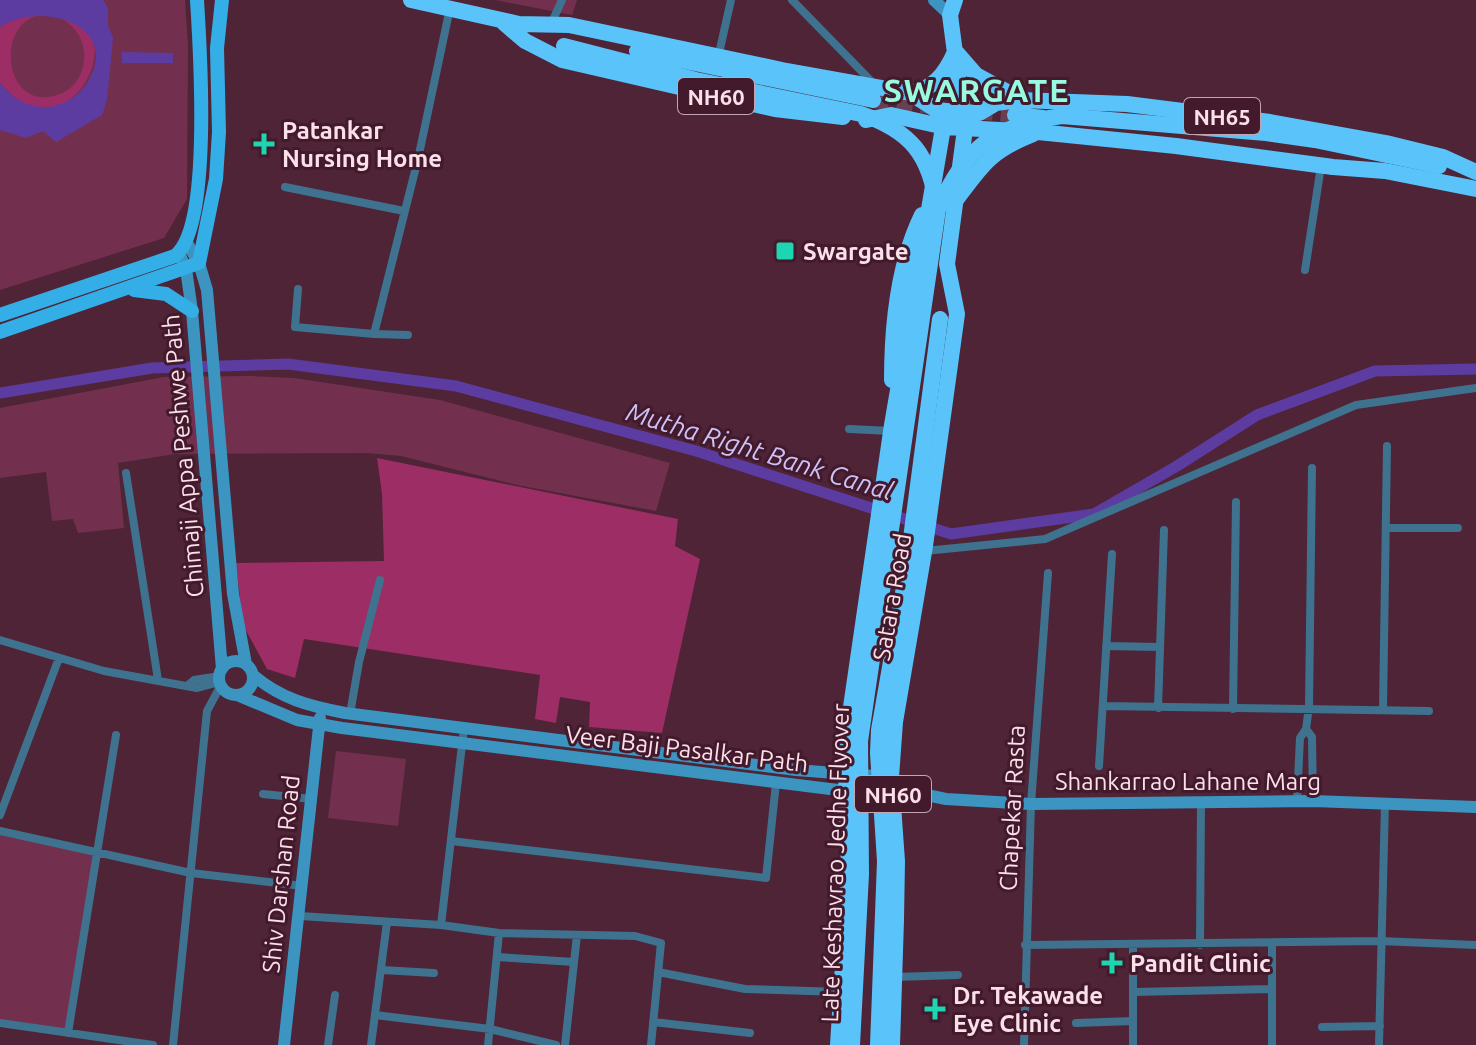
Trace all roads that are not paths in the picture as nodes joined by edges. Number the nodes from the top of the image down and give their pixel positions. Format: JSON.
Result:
{"nodes":[{"id":1,"x":197,"y":0,"type":"edge"},
{"id":2,"x":222,"y":0,"type":"edge"},
{"id":3,"x":411,"y":0,"type":"edge"},
{"id":4,"x":562,"y":0,"type":"edge"},
{"id":5,"x":731,"y":0,"type":"edge"},
{"id":6,"x":792,"y":0,"type":"edge"},
{"id":7,"x":934,"y":0,"type":"edge"},
{"id":8,"x":952,"y":7,"type":"edge"},
{"id":9,"x":450,"y":8,"type":"junction"},
{"id":10,"x":499,"y":19,"type":"junction"},
{"id":11,"x":519,"y":24,"type":"junction"},
{"id":12,"x":550,"y":25,"type":"junction"},
{"id":13,"x":525,"y":41,"type":"junction"},
{"id":14,"x":955,"y":51,"type":"junction"},
{"id":15,"x":718,"y":58,"type":"junction"},
{"id":16,"x":910,"y":93,"type":"junction"},
{"id":17,"x":876,"y":94,"type":"junction"},
{"id":18,"x":1018,"y":107,"type":"junction"},
{"id":19,"x":945,"y":119,"type":"junction"},
{"id":20,"x":868,"y":120,"type":"junction"},
{"id":21,"x":964,"y":121,"type":"junction"},
{"id":22,"x":1038,"y":132,"type":"junction"},
{"id":23,"x":1321,"y":165,"type":"junction"},
{"id":24,"x":1385,"y":171,"type":"junction"},
{"id":25,"x":1476,"y":172,"type":"edge"},
{"id":26,"x":285,"y":187,"type":"dead end"},
{"id":27,"x":1476,"y":189,"type":"edge"},
{"id":28,"x":941,"y":203,"type":"junction"},
{"id":29,"x":404,"y":211,"type":"junction"},
{"id":30,"x":183,"y":248,"type":"junction"},
{"id":31,"x":193,"y":266,"type":"junction"},
{"id":32,"x":1305,"y":270,"type":"dead end"},
{"id":33,"x":949,"y":280,"type":"junction"},
{"id":34,"x":298,"y":289,"type":"dead end"},
{"id":35,"x":126,"y":290,"type":"junction"},
{"id":36,"x":0,"y":315,"type":"edge"},
{"id":37,"x":193,"y":315,"type":"junction"},
{"id":38,"x":0,"y":332,"type":"edge"},
{"id":39,"x":374,"y":334,"type":"junction"},
{"id":40,"x":408,"y":335,"type":"dead end"},
{"id":41,"x":1476,"y":388,"type":"edge"},
{"id":42,"x":892,"y":428,"type":"junction"},
{"id":43,"x":849,"y":429,"type":"dead end"},
{"id":44,"x":916,"y":430,"type":"dead end"},
{"id":45,"x":1387,"y":446,"type":"dead end"},
{"id":46,"x":1312,"y":468,"type":"dead end"},
{"id":47,"x":126,"y":473,"type":"dead end"},
{"id":48,"x":1236,"y":502,"type":"dead end"},
{"id":49,"x":1386,"y":528,"type":"junction"},
{"id":50,"x":1458,"y":528,"type":"dead end"},
{"id":51,"x":1164,"y":530,"type":"dead end"},
{"id":52,"x":925,"y":549,"type":"junction"},
{"id":53,"x":1112,"y":554,"type":"dead end"},
{"id":54,"x":1048,"y":573,"type":"dead end"},
{"id":55,"x":380,"y":580,"type":"dead end"},
{"id":56,"x":0,"y":640,"type":"edge"},
{"id":57,"x":1106,"y":646,"type":"junction"},
{"id":58,"x":1160,"y":647,"type":"junction"},
{"id":59,"x":59,"y":658,"type":"junction"},
{"id":60,"x":249,"y":669,"type":"junction"},
{"id":61,"x":221,"y":678,"type":"junction"},
{"id":62,"x":158,"y":680,"type":"junction"},
{"id":63,"x":237,"y":695,"type":"junction"},
{"id":64,"x":1103,"y":706,"type":"junction"},
{"id":65,"x":1309,"y":707,"type":"junction"},
{"id":66,"x":322,"y":708,"type":"junction"},
{"id":67,"x":1158,"y":708,"type":"junction"},
{"id":68,"x":1233,"y":709,"type":"junction"},
{"id":69,"x":1383,"y":709,"type":"junction"},
{"id":70,"x":1429,"y":711,"type":"dead end"},
{"id":71,"x":350,"y":714,"type":"junction"},
{"id":72,"x":319,"y":724,"type":"junction"},
{"id":73,"x":464,"y":728,"type":"junction"},
{"id":74,"x":1306,"y":729,"type":"junction"},
{"id":75,"x":116,"y":735,"type":"dead end"},
{"id":76,"x":462,"y":743,"type":"junction"},
{"id":77,"x":1099,"y":766,"type":"dead end"},
{"id":78,"x":776,"y":783,"type":"junction"},
{"id":79,"x":846,"y":783,"type":"junction"},
{"id":80,"x":895,"y":787,"type":"junction"},
{"id":81,"x":263,"y":794,"type":"dead end"},
{"id":82,"x":312,"y":799,"type":"junction"},
{"id":83,"x":1297,"y":801,"type":"junction"},
{"id":84,"x":1313,"y":801,"type":"junction"},
{"id":85,"x":1201,"y":802,"type":"junction"},
{"id":86,"x":1385,"y":802,"type":"junction"},
{"id":87,"x":1031,"y":804,"type":"junction"},
{"id":88,"x":1476,"y":807,"type":"edge"},
{"id":89,"x":0,"y":815,"type":"edge"},
{"id":90,"x":0,"y":831,"type":"edge"},
{"id":91,"x":451,"y":841,"type":"junction"},
{"id":92,"x":97,"y":853,"type":"junction"},
{"id":93,"x":191,"y":873,"type":"junction"},
{"id":94,"x":303,"y":886,"type":"junction"},
{"id":95,"x":300,"y":916,"type":"junction"},
{"id":96,"x":387,"y":922,"type":"junction"},
{"id":97,"x":441,"y":925,"type":"junction"},
{"id":98,"x":499,"y":933,"type":"junction"},
{"id":99,"x":577,"y":935,"type":"junction"},
{"id":100,"x":1380,"y":941,"type":"junction"},
{"id":101,"x":1272,"y":943,"type":"junction"},
{"id":102,"x":1025,"y":945,"type":"junction"},
{"id":103,"x":1133,"y":945,"type":"junction"},
{"id":104,"x":1200,"y":945,"type":"junction"},
{"id":105,"x":1476,"y":945,"type":"edge"},
{"id":106,"x":497,"y":957,"type":"junction"},
{"id":107,"x":574,"y":962,"type":"junction"},
{"id":108,"x":382,"y":970,"type":"junction"},
{"id":109,"x":658,"y":972,"type":"junction"},
{"id":110,"x":434,"y":973,"type":"dead end"},
{"id":111,"x":958,"y":975,"type":"dead end"},
{"id":112,"x":895,"y":977,"type":"junction"},
{"id":113,"x":1272,"y":989,"type":"junction"},
{"id":114,"x":842,"y":992,"type":"junction"},
{"id":115,"x":1134,"y":992,"type":"junction"},
{"id":116,"x":335,"y":995,"type":"dead end"},
{"id":117,"x":375,"y":1015,"type":"junction"},
{"id":118,"x":1133,"y":1021,"type":"junction"},
{"id":119,"x":653,"y":1022,"type":"junction"},
{"id":120,"x":0,"y":1023,"type":"edge"},
{"id":121,"x":1076,"y":1023,"type":"dead end"},
{"id":122,"x":1380,"y":1026,"type":"junction"},
{"id":123,"x":1322,"y":1027,"type":"dead end"},
{"id":124,"x":490,"y":1029,"type":"junction"},
{"id":125,"x":68,"y":1033,"type":"junction"},
{"id":126,"x":750,"y":1033,"type":"dead end"},
{"id":127,"x":153,"y":1045,"type":"edge"},
{"id":128,"x":173,"y":1045,"type":"edge"},
{"id":129,"x":284,"y":1045,"type":"edge"},
{"id":130,"x":328,"y":1045,"type":"edge"},
{"id":131,"x":371,"y":1045,"type":"edge"},
{"id":132,"x":488,"y":1045,"type":"edge"},
{"id":133,"x":556,"y":1045,"type":"edge"},
{"id":134,"x":565,"y":1045,"type":"edge"},
{"id":135,"x":651,"y":1045,"type":"edge"},
{"id":136,"x":838,"y":1045,"type":"edge"},
{"id":137,"x":852,"y":1045,"type":"edge"},
{"id":138,"x":878,"y":1045,"type":"edge"},
{"id":139,"x":892,"y":1045,"type":"edge"},
{"id":140,"x":1024,"y":1045,"type":"edge"},
{"id":141,"x":1133,"y":1045,"type":"edge"},
{"id":142,"x":1272,"y":1045,"type":"edge"},
{"id":143,"x":1379,"y":1045,"type":"edge"}],
"edges":[{"from":1,"to":30,"type":"main road"},
{"from":2,"to":31,"type":"main road","name":"Chimaji Appa Peshwe Path"},
{"from":3,"to":9,"type":"highway","number":"NH60"},
{"from":4,"to":12,"type":"street"},
{"from":5,"to":15,"type":"street"},
{"from":6,"to":17,"type":"street"},
{"from":7,"to":8,"type":"main road"},
{"from":8,"to":14,"type":"highway","number":"NH60"},
{"from":9,"to":10,"type":"highway","number":"NH60"},
{"from":9,"to":29,"type":"street"},
{"from":10,"to":11,"type":"highway","number":"NH60"},
{"from":10,"to":13,"type":"highway","number":"NH60"},
{"from":11,"to":12,"type":"highway","number":"NH60"},
{"from":11,"to":17,"type":"highway"},
{"from":12,"to":15,"type":"highway","number":"NH60"},
{"from":13,"to":20,"type":"highway","number":"NH60"},
{"from":13,"to":28,"type":"highway","name":"Late Keshavrao Jedhe Flyover","bridge":true},
{"from":14,"to":16,"type":"highway"},
{"from":14,"to":18,"type":"highway"},
{"from":14,"to":21,"type":"highway","number":"NH60"},
{"from":15,"to":17,"type":"highway","number":"NH60"},
{"from":16,"to":17,"type":"highway","number":"NH60"},
{"from":16,"to":19,"type":"highway","number":"NH60"},
{"from":18,"to":21,"type":"highway","number":"NH65"},
{"from":18,"to":24,"type":"highway"},
{"from":18,"to":25,"type":"highway","number":"NH65"},
{"from":19,"to":20,"type":"highway","number":"NH60"},
{"from":19,"to":21,"type":"highway","number":"NH65"},
{"from":19,"to":28,"type":"highway","name":"Satara Road","number":"NH60"},
{"from":20,"to":28,"type":"highway"},
{"from":21,"to":22,"type":"highway","number":"NH65"},
{"from":21,"to":28,"type":"highway","name":"Satara Road","number":"NH60"},
{"from":22,"to":23,"type":"highway","number":"NH65"},
{"from":22,"to":28,"type":"highway"},
{"from":23,"to":24,"type":"highway","number":"NH65"},
{"from":23,"to":32,"type":"street"},
{"from":24,"to":27,"type":"highway","number":"NH65"},
{"from":25,"to":28,"type":"highway","name":"Late Keshavrao Jedhe Flyover","bridge":true},
{"from":26,"to":29,"type":"street"},
{"from":28,"to":33,"type":"highway","name":"Satara Road","number":"NH60"},
{"from":28,"to":42,"type":"highway","name":"Satara Road","number":"NH60"},
{"from":28,"to":137,"type":"highway","name":"Late Keshavrao Jedhe Flyover","bridge":true},
{"from":29,"to":39,"type":"street"},
{"from":30,"to":31,"type":"main road","name":"Chimaji Appa Peshwe Path"},
{"from":30,"to":36,"type":"main road"},
{"from":31,"to":35,"type":"main road"},
{"from":31,"to":37,"type":"main road","name":"Chimaji Appa Peshwe Path"},
{"from":31,"to":60,"type":"main road","name":"Chimaji Appa Peshwe Path"},
{"from":33,"to":52,"type":"highway","name":"Satara Road","number":"NH60"},
{"from":33,"to":138,"type":"highway","bridge":true},
{"from":34,"to":39,"type":"street"},
{"from":35,"to":37,"type":"main road"},
{"from":35,"to":38,"type":"main road"},
{"from":37,"to":61,"type":"main road","name":"Chimaji Appa Peshwe Path"},
{"from":39,"to":40,"type":"street"},
{"from":41,"to":52,"type":"street"},
{"from":42,"to":43,"type":"street"},
{"from":42,"to":44,"type":"street"},
{"from":42,"to":79,"type":"highway","name":"Satara Road","number":"NH60"},
{"from":45,"to":49,"type":"street"},
{"from":46,"to":65,"type":"street"},
{"from":47,"to":62,"type":"street"},
{"from":48,"to":68,"type":"street"},
{"from":49,"to":50,"type":"street"},
{"from":49,"to":69,"type":"street"},
{"from":51,"to":58,"type":"street"},
{"from":52,"to":80,"type":"highway","name":"Satara Road","number":"NH60"},
{"from":53,"to":57,"type":"street"},
{"from":54,"to":87,"type":"street","name":"Chapekar Rasta"},
{"from":55,"to":71,"type":"street"},
{"from":56,"to":59,"type":"street"},
{"from":57,"to":58,"type":"street"},
{"from":57,"to":64,"type":"street"},
{"from":58,"to":67,"type":"street"},
{"from":59,"to":62,"type":"street"},
{"from":59,"to":89,"type":"street"},
{"from":60,"to":61,"type":"main road"},
{"from":60,"to":63,"type":"main road"},
{"from":60,"to":66,"type":"main road","name":"Veer Baji Pasalkar Path"},
{"from":61,"to":62,"type":"street"},
{"from":61,"to":63,"type":"main road"},
{"from":61,"to":93,"type":"street"},
{"from":63,"to":72,"type":"main road","name":"Veer Baji Pasalkar Path"},
{"from":64,"to":67,"type":"street"},
{"from":64,"to":77,"type":"street"},
{"from":65,"to":68,"type":"street"},
{"from":65,"to":69,"type":"street"},
{"from":65,"to":74,"type":"street"},
{"from":66,"to":71,"type":"main road","name":"Veer Baji Pasalkar Path"},
{"from":66,"to":72,"type":"main road","name":"Shiv Darshan Road"},
{"from":67,"to":68,"type":"street"},
{"from":69,"to":70,"type":"street"},
{"from":71,"to":73,"type":"main road","name":"Veer Baji Pasalkar Path"},
{"from":72,"to":76,"type":"main road","name":"Veer Baji Pasalkar Path"},
{"from":72,"to":82,"type":"main road","name":"Shiv Darshan Road"},
{"from":73,"to":76,"type":"street"},
{"from":73,"to":79,"type":"main road","name":"Veer Baji Pasalkar Path"},
{"from":74,"to":83,"type":"street"},
{"from":74,"to":84,"type":"street"},
{"from":75,"to":92,"type":"street"},
{"from":76,"to":78,"type":"main road","name":"Veer Baji Pasalkar Path"},
{"from":76,"to":91,"type":"street"},
{"from":78,"to":79,"type":"main road","name":"Veer Baji Pasalkar Path"},
{"from":78,"to":91,"type":"street"},
{"from":79,"to":80,"type":"main road","name":"Veer Baji Pasalkar Path"},
{"from":79,"to":114,"type":"highway","name":"Satara Road"},
{"from":80,"to":87,"type":"main road","name":"Shankarrao Lahane Marg"},
{"from":80,"to":112,"type":"highway","name":"Satara Road","number":"NH60"},
{"from":81,"to":82,"type":"street"},
{"from":82,"to":94,"type":"main road","name":"Shiv Darshan Road"},
{"from":83,"to":84,"type":"main road","name":"Shankarrao Lahane Marg"},
{"from":83,"to":85,"type":"main road","name":"Shankarrao Lahane Marg"},
{"from":84,"to":86,"type":"main road","name":"Shankarrao Lahane Marg"},
{"from":85,"to":87,"type":"main road","name":"Shankarrao Lahane Marg"},
{"from":85,"to":104,"type":"street"},
{"from":86,"to":88,"type":"main road","name":"Shankarrao Lahane Marg"},
{"from":86,"to":100,"type":"street"},
{"from":87,"to":102,"type":"street","name":"Chapekar Rasta"},
{"from":90,"to":92,"type":"street"},
{"from":91,"to":97,"type":"street"},
{"from":92,"to":93,"type":"street"},
{"from":92,"to":125,"type":"street"},
{"from":93,"to":94,"type":"street"},
{"from":93,"to":128,"type":"street"},
{"from":94,"to":95,"type":"main road","name":"Shiv Darshan Road"},
{"from":95,"to":96,"type":"street"},
{"from":95,"to":129,"type":"main road","name":"Shiv Darshan Road"},
{"from":96,"to":97,"type":"street"},
{"from":96,"to":108,"type":"street"},
{"from":97,"to":98,"type":"street"},
{"from":98,"to":99,"type":"street"},
{"from":98,"to":106,"type":"street"},
{"from":99,"to":107,"type":"street"},
{"from":99,"to":109,"type":"street"},
{"from":100,"to":101,"type":"street"},
{"from":100,"to":105,"type":"street"},
{"from":100,"to":122,"type":"street"},
{"from":101,"to":104,"type":"street"},
{"from":101,"to":113,"type":"street"},
{"from":102,"to":103,"type":"street"},
{"from":102,"to":140,"type":"street","name":"Chapekar Rasta"},
{"from":103,"to":104,"type":"street"},
{"from":103,"to":115,"type":"street"},
{"from":106,"to":107,"type":"street"},
{"from":106,"to":124,"type":"street"},
{"from":107,"to":134,"type":"street"},
{"from":108,"to":110,"type":"street"},
{"from":108,"to":117,"type":"street"},
{"from":109,"to":114,"type":"street"},
{"from":109,"to":119,"type":"street"},
{"from":111,"to":112,"type":"street"},
{"from":112,"to":139,"type":"highway","name":"Satara Road","number":"NH60"},
{"from":113,"to":115,"type":"street"},
{"from":113,"to":142,"type":"street"},
{"from":114,"to":136,"type":"highway","name":"Satara Road"},
{"from":115,"to":118,"type":"street"},
{"from":116,"to":130,"type":"street"},
{"from":117,"to":124,"type":"street"},
{"from":117,"to":131,"type":"street"},
{"from":118,"to":121,"type":"street"},
{"from":118,"to":141,"type":"street"},
{"from":119,"to":126,"type":"street"},
{"from":119,"to":135,"type":"street"},
{"from":120,"to":125,"type":"street"},
{"from":122,"to":123,"type":"street"},
{"from":122,"to":143,"type":"street"},
{"from":124,"to":132,"type":"street"},
{"from":124,"to":133,"type":"street"},
{"from":125,"to":127,"type":"street"}]}
